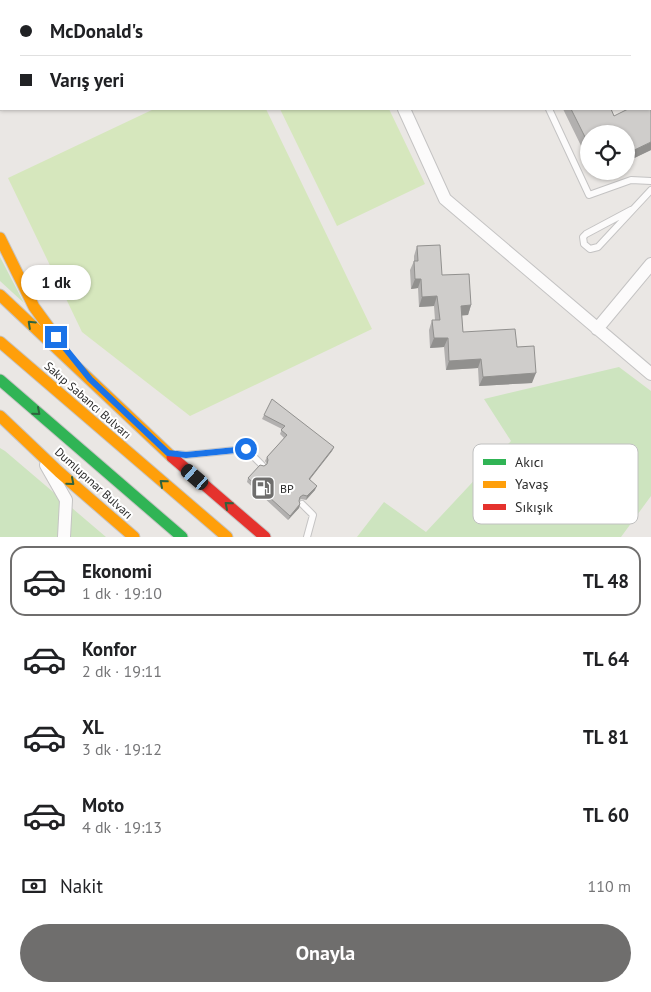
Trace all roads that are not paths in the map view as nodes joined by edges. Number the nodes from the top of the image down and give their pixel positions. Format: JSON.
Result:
{"nodes":[{"id":1,"x":404,"y":110,"type":"edge"},
{"id":2,"x":549,"y":110,"type":"edge"},
{"id":3,"x":651,"y":181,"type":"edge"},
{"id":4,"x":651,"y":190,"type":"edge"},
{"id":5,"x":631,"y":210,"type":"junction"},
{"id":6,"x":0,"y":238,"type":"edge"},
{"id":7,"x":651,"y":264,"type":"edge"},
{"id":8,"x":0,"y":295,"type":"edge"},
{"id":9,"x":597,"y":329,"type":"junction"},
{"id":10,"x":0,"y":342,"type":"edge"},
{"id":11,"x":651,"y":374,"type":"edge"},
{"id":12,"x":90,"y":379,"type":"junction"},
{"id":13,"x":0,"y":380,"type":"edge"},
{"id":14,"x":0,"y":416,"type":"edge"},
{"id":15,"x":0,"y":427,"type":"edge"},
{"id":16,"x":35,"y":448,"type":"junction"},
{"id":17,"x":168,"y":453,"type":"junction"},
{"id":18,"x":262,"y":465,"type":"edge"},
{"id":19,"x":302,"y":504,"type":"edge"},
{"id":20,"x":64,"y":537,"type":"edge"},
{"id":21,"x":134,"y":537,"type":"edge"},
{"id":22,"x":182,"y":537,"type":"edge"},
{"id":23,"x":227,"y":537,"type":"edge"},
{"id":24,"x":265,"y":537,"type":"edge"},
{"id":25,"x":308,"y":537,"type":"edge"}],
"edges":[{"from":1,"to":9,"type":"street"},
{"from":2,"to":3,"type":"lane"},
{"from":4,"to":5,"type":"lane"},
{"from":5,"to":5,"type":"lane"},
{"from":6,"to":12,"type":"main road"},
{"from":7,"to":9,"type":"street"},
{"from":12,"to":8,"type":"main road","one_way":true},
{"from":9,"to":11,"type":"street"},
{"from":23,"to":10,"type":"main road","name":"Sakıp Sabancı Bulvarı","one_way":true},
{"from":12,"to":17,"type":"main road"},
{"from":13,"to":22,"type":"main road","one_way":true},
{"from":14,"to":16,"type":"main road"},
{"from":15,"to":16,"type":"main road"},
{"from":16,"to":20,"type":"street"},
{"from":16,"to":21,"type":"main road","name":"Dumlupınar Bulvarı","one_way":true},
{"from":17,"to":18,"type":"lane"},
{"from":24,"to":17,"type":"main road","one_way":true},
{"from":19,"to":25,"type":"lane"}]}
